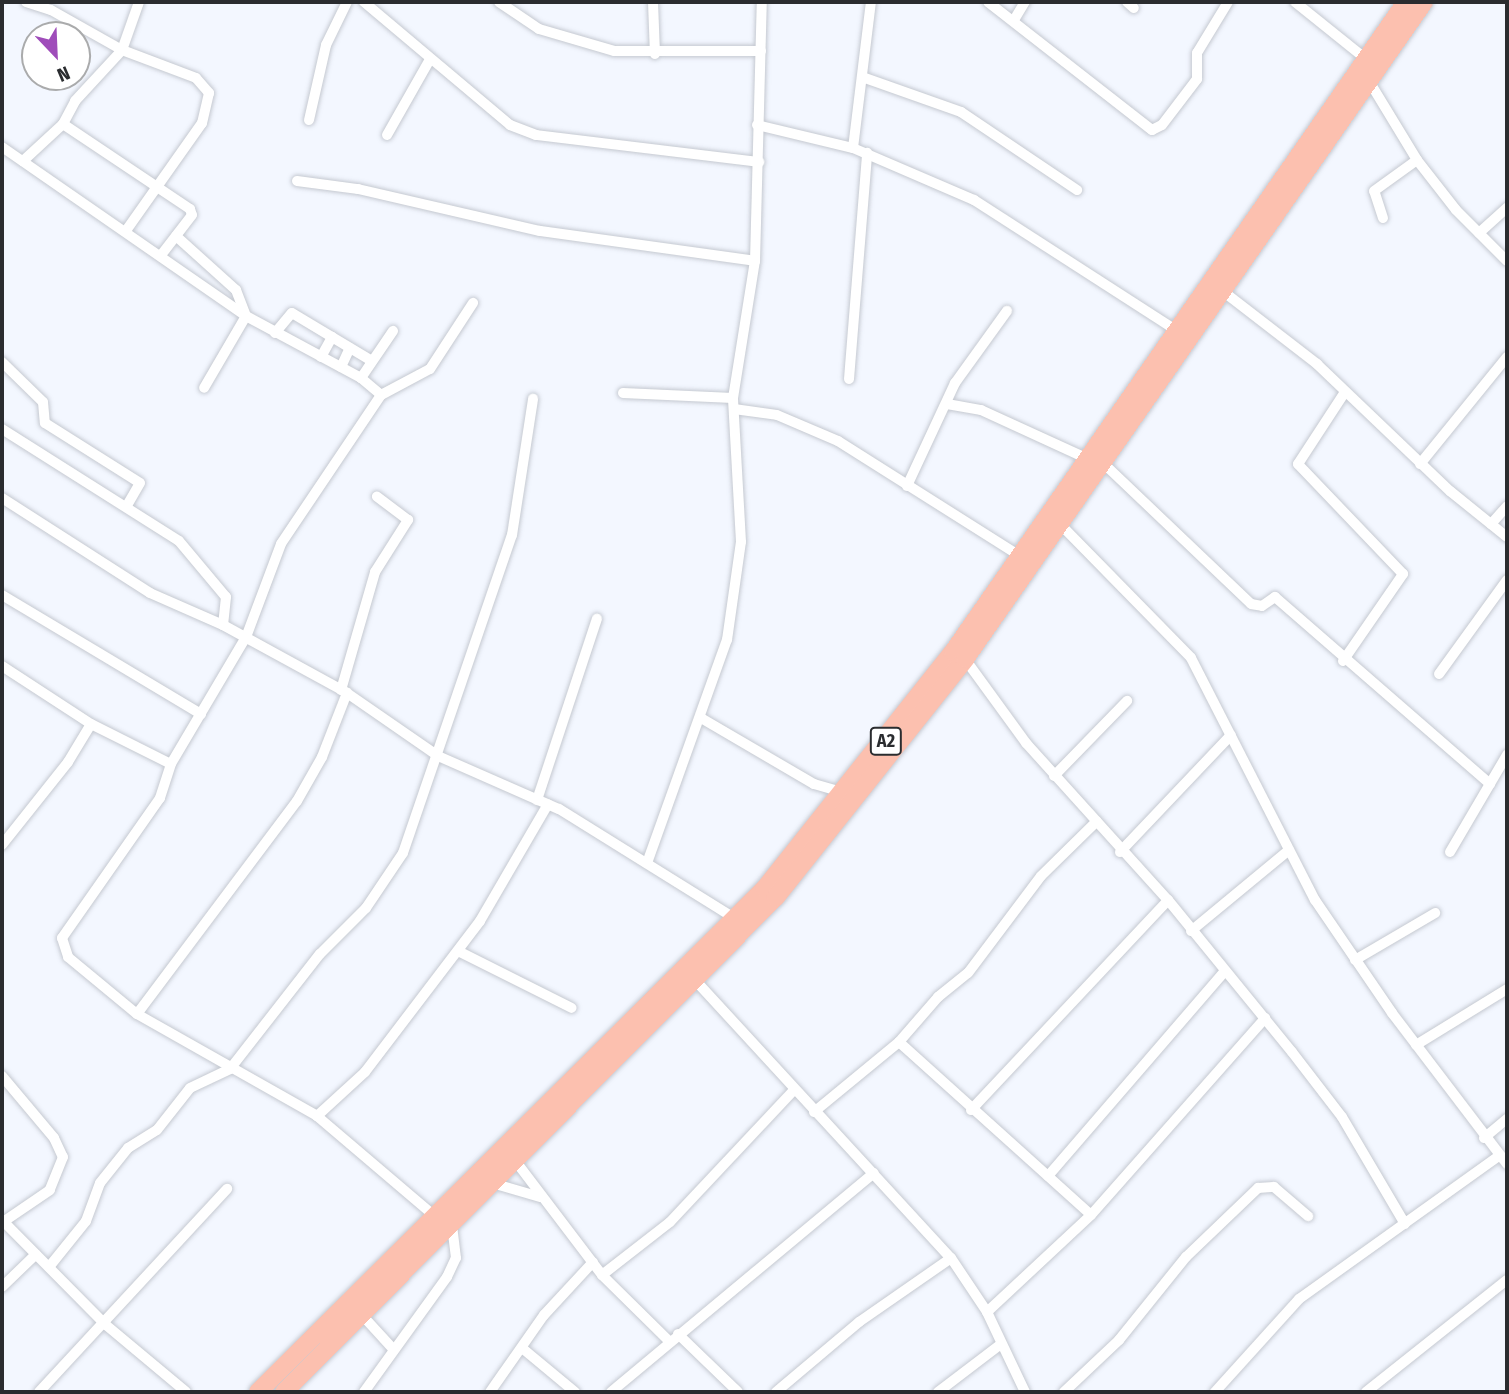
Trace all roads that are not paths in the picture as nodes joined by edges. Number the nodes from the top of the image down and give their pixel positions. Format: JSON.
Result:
{"nodes":[{"id":1,"x":28,"y":2,"type":"edge"},
{"id":2,"x":139,"y":2,"type":"edge"},
{"id":3,"x":347,"y":2,"type":"edge"},
{"id":4,"x":364,"y":2,"type":"edge"},
{"id":5,"x":499,"y":2,"type":"edge"},
{"id":6,"x":653,"y":2,"type":"edge"},
{"id":7,"x":762,"y":2,"type":"edge"},
{"id":8,"x":871,"y":2,"type":"edge"},
{"id":9,"x":988,"y":2,"type":"edge"},
{"id":10,"x":1025,"y":2,"type":"edge"},
{"id":11,"x":1228,"y":2,"type":"edge"},
{"id":12,"x":1296,"y":2,"type":"edge"},
{"id":13,"x":1406,"y":2,"type":"edge"},
{"id":14,"x":1424,"y":2,"type":"edge"},
{"id":15,"x":1014,"y":20,"type":"junction"},
{"id":16,"x":122,"y":50,"type":"junction"},
{"id":17,"x":761,"y":51,"type":"junction"},
{"id":18,"x":655,"y":54,"type":"junction"},
{"id":19,"x":1366,"y":59,"type":"junction"},
{"id":20,"x":429,"y":61,"type":"junction"},
{"id":21,"x":865,"y":78,"type":"junction"},
{"id":22,"x":1368,"y":81,"type":"junction"},
{"id":23,"x":309,"y":120,"type":"dead end"},
{"id":24,"x":63,"y":124,"type":"junction"},
{"id":25,"x":757,"y":125,"type":"junction"},
{"id":26,"x":387,"y":135,"type":"dead end"},
{"id":27,"x":2,"y":147,"type":"edge"},
{"id":28,"x":853,"y":148,"type":"junction"},
{"id":29,"x":867,"y":153,"type":"junction"},
{"id":30,"x":1417,"y":160,"type":"junction"},
{"id":31,"x":23,"y":161,"type":"junction"},
{"id":32,"x":759,"y":162,"type":"junction"},
{"id":33,"x":297,"y":181,"type":"dead end"},
{"id":34,"x":158,"y":183,"type":"junction"},
{"id":35,"x":1077,"y":190,"type":"dead end"},
{"id":36,"x":1507,"y":208,"type":"edge"},
{"id":37,"x":1383,"y":218,"type":"dead end"},
{"id":38,"x":125,"y":232,"type":"junction"},
{"id":39,"x":1479,"y":233,"type":"junction"},
{"id":40,"x":176,"y":236,"type":"junction"},
{"id":41,"x":162,"y":254,"type":"junction"},
{"id":42,"x":755,"y":261,"type":"junction"},
{"id":43,"x":1507,"y":261,"type":"edge"},
{"id":44,"x":216,"y":276,"type":"junction"},
{"id":45,"x":209,"y":288,"type":"junction"},
{"id":46,"x":1224,"y":292,"type":"junction"},
{"id":47,"x":473,"y":303,"type":"dead end"},
{"id":48,"x":1007,"y":311,"type":"dead end"},
{"id":49,"x":246,"y":316,"type":"junction"},
{"id":50,"x":393,"y":331,"type":"dead end"},
{"id":51,"x":1179,"y":332,"type":"junction"},
{"id":52,"x":275,"y":333,"type":"junction"},
{"id":53,"x":332,"y":337,"type":"junction"},
{"id":54,"x":350,"y":348,"type":"junction"},
{"id":55,"x":321,"y":357,"type":"junction"},
{"id":56,"x":1507,"y":357,"type":"edge"},
{"id":57,"x":372,"y":361,"type":"junction"},
{"id":58,"x":2,"y":362,"type":"edge"},
{"id":59,"x":341,"y":367,"type":"junction"},
{"id":60,"x":361,"y":378,"type":"junction"},
{"id":61,"x":849,"y":379,"type":"dead end"},
{"id":62,"x":204,"y":388,"type":"dead end"},
{"id":63,"x":1345,"y":392,"type":"junction"},
{"id":64,"x":623,"y":393,"type":"dead end"},
{"id":65,"x":380,"y":395,"type":"junction"},
{"id":66,"x":533,"y":399,"type":"dead end"},
{"id":67,"x":733,"y":403,"type":"junction"},
{"id":68,"x":947,"y":404,"type":"junction"},
{"id":69,"x":2,"y":429,"type":"edge"},
{"id":70,"x":1094,"y":459,"type":"junction"},
{"id":71,"x":1420,"y":464,"type":"junction"},
{"id":72,"x":907,"y":486,"type":"junction"},
{"id":73,"x":377,"y":497,"type":"dead end"},
{"id":74,"x":2,"y":498,"type":"edge"},
{"id":75,"x":128,"y":504,"type":"junction"},
{"id":76,"x":1507,"y":506,"type":"edge"},
{"id":77,"x":1060,"y":524,"type":"junction"},
{"id":78,"x":1491,"y":524,"type":"junction"},
{"id":79,"x":1507,"y":537,"type":"edge"},
{"id":80,"x":1020,"y":556,"type":"junction"},
{"id":81,"x":1507,"y":580,"type":"edge"},
{"id":82,"x":2,"y":595,"type":"edge"},
{"id":83,"x":597,"y":618,"type":"dead end"},
{"id":84,"x":223,"y":625,"type":"junction"},
{"id":85,"x":246,"y":637,"type":"junction"},
{"id":86,"x":965,"y":659,"type":"junction"},
{"id":87,"x":1343,"y":661,"type":"junction"},
{"id":88,"x":2,"y":666,"type":"edge"},
{"id":89,"x":1439,"y":674,"type":"dead end"},
{"id":90,"x":344,"y":691,"type":"junction"},
{"id":91,"x":1126,"y":701,"type":"dead end"},
{"id":92,"x":201,"y":714,"type":"junction"},
{"id":93,"x":701,"y":718,"type":"junction"},
{"id":94,"x":91,"y":723,"type":"junction"},
{"id":95,"x":1231,"y":735,"type":"junction"},
{"id":96,"x":1507,"y":755,"type":"edge"},
{"id":97,"x":438,"y":756,"type":"junction"},
{"id":98,"x":171,"y":764,"type":"junction"},
{"id":99,"x":1054,"y":776,"type":"junction"},
{"id":100,"x":1490,"y":784,"type":"junction"},
{"id":101,"x":844,"y":793,"type":"junction"},
{"id":102,"x":537,"y":800,"type":"junction"},
{"id":103,"x":548,"y":804,"type":"junction"},
{"id":104,"x":1097,"y":821,"type":"junction"},
{"id":105,"x":2,"y":845,"type":"edge"},
{"id":106,"x":1289,"y":850,"type":"junction"},
{"id":107,"x":1120,"y":852,"type":"junction"},
{"id":108,"x":1450,"y":852,"type":"dead end"},
{"id":109,"x":647,"y":863,"type":"junction"},
{"id":110,"x":1168,"y":900,"type":"junction"},
{"id":111,"x":1435,"y":913,"type":"dead end"},
{"id":112,"x":736,"y":919,"type":"junction"},
{"id":113,"x":1191,"y":931,"type":"junction"},
{"id":114,"x":458,"y":951,"type":"junction"},
{"id":115,"x":1356,"y":960,"type":"junction"},
{"id":116,"x":1224,"y":972,"type":"junction"},
{"id":117,"x":695,"y":980,"type":"junction"},
{"id":118,"x":1507,"y":989,"type":"edge"},
{"id":119,"x":572,"y":1008,"type":"dead end"},
{"id":120,"x":137,"y":1014,"type":"junction"},
{"id":121,"x":1265,"y":1018,"type":"junction"},
{"id":122,"x":899,"y":1042,"type":"junction"},
{"id":123,"x":1416,"y":1045,"type":"junction"},
{"id":124,"x":230,"y":1069,"type":"junction"},
{"id":125,"x":2,"y":1076,"type":"edge"},
{"id":126,"x":792,"y":1092,"type":"junction"},
{"id":127,"x":971,"y":1110,"type":"junction"},
{"id":128,"x":814,"y":1112,"type":"junction"},
{"id":129,"x":317,"y":1116,"type":"junction"},
{"id":130,"x":1507,"y":1119,"type":"edge"},
{"id":131,"x":1484,"y":1138,"type":"junction"},
{"id":132,"x":514,"y":1159,"type":"junction"},
{"id":133,"x":1504,"y":1159,"type":"edge"},
{"id":134,"x":874,"y":1173,"type":"junction"},
{"id":135,"x":1048,"y":1176,"type":"junction"},
{"id":136,"x":492,"y":1183,"type":"junction"},
{"id":137,"x":227,"y":1189,"type":"dead end"},
{"id":138,"x":540,"y":1198,"type":"junction"},
{"id":139,"x":1090,"y":1215,"type":"junction"},
{"id":140,"x":1308,"y":1216,"type":"dead end"},
{"id":141,"x":445,"y":1220,"type":"junction"},
{"id":142,"x":3,"y":1221,"type":"edge"},
{"id":143,"x":1405,"y":1224,"type":"junction"},
{"id":144,"x":36,"y":1254,"type":"junction"},
{"id":145,"x":951,"y":1258,"type":"junction"},
{"id":146,"x":593,"y":1262,"type":"junction"},
{"id":147,"x":49,"y":1266,"type":"junction"},
{"id":148,"x":602,"y":1275,"type":"junction"},
{"id":149,"x":1507,"y":1280,"type":"edge"},
{"id":150,"x":2,"y":1287,"type":"edge"},
{"id":151,"x":987,"y":1312,"type":"junction"},
{"id":152,"x":362,"y":1315,"type":"junction"},
{"id":153,"x":106,"y":1325,"type":"junction"},
{"id":154,"x":673,"y":1337,"type":"junction"},
{"id":155,"x":1001,"y":1345,"type":"junction"},
{"id":156,"x":522,"y":1348,"type":"junction"},
{"id":157,"x":394,"y":1350,"type":"junction"},
{"id":158,"x":39,"y":1392,"type":"edge"},
{"id":159,"x":186,"y":1392,"type":"edge"},
{"id":160,"x":258,"y":1392,"type":"edge"},
{"id":161,"x":284,"y":1392,"type":"edge"},
{"id":162,"x":364,"y":1392,"type":"edge"},
{"id":163,"x":490,"y":1392,"type":"edge"},
{"id":164,"x":575,"y":1392,"type":"edge"},
{"id":165,"x":611,"y":1392,"type":"edge"},
{"id":166,"x":738,"y":1392,"type":"edge"},
{"id":167,"x":776,"y":1392,"type":"edge"},
{"id":168,"x":938,"y":1392,"type":"edge"},
{"id":169,"x":1025,"y":1392,"type":"edge"},
{"id":170,"x":1064,"y":1392,"type":"edge"},
{"id":171,"x":1214,"y":1392,"type":"edge"},
{"id":172,"x":1366,"y":1392,"type":"edge"}],
"edges":[{"from":1,"to":16,"type":"street"},
{"from":2,"to":16,"type":"street"},
{"from":3,"to":23,"type":"street"},
{"from":4,"to":20,"type":"street"},
{"from":5,"to":18,"type":"street"},
{"from":6,"to":18,"type":"street"},
{"from":7,"to":17,"type":"street"},
{"from":8,"to":21,"type":"street"},
{"from":9,"to":15,"type":"street"},
{"from":10,"to":15,"type":"street"},
{"from":11,"to":15,"type":"street"},
{"from":12,"to":19,"type":"street"},
{"from":13,"to":19,"type":"highway","number":"A2"},
{"from":14,"to":22,"type":"highway","number":"A2"},
{"from":16,"to":24,"type":"street"},
{"from":16,"to":34,"type":"street"},
{"from":17,"to":18,"type":"street"},
{"from":17,"to":25,"type":"street"},
{"from":19,"to":51,"type":"highway","number":"A2"},
{"from":20,"to":26,"type":"street"},
{"from":20,"to":32,"type":"street"},
{"from":21,"to":28,"type":"street"},
{"from":21,"to":35,"type":"street"},
{"from":22,"to":30,"type":"street"},
{"from":22,"to":46,"type":"highway","number":"A2"},
{"from":24,"to":31,"type":"street"},
{"from":24,"to":34,"type":"street"},
{"from":25,"to":28,"type":"street"},
{"from":25,"to":32,"type":"street"},
{"from":27,"to":31,"type":"street"},
{"from":28,"to":29,"type":"street"},
{"from":29,"to":51,"type":"street"},
{"from":29,"to":61,"type":"street"},
{"from":30,"to":37,"type":"street"},
{"from":30,"to":39,"type":"street"},
{"from":31,"to":38,"type":"street"},
{"from":32,"to":42,"type":"street"},
{"from":33,"to":42,"type":"street"},
{"from":34,"to":38,"type":"street"},
{"from":34,"to":40,"type":"street"},
{"from":36,"to":39,"type":"street"},
{"from":38,"to":41,"type":"street"},
{"from":39,"to":43,"type":"street"},
{"from":40,"to":41,"type":"street"},
{"from":40,"to":44,"type":"street"},
{"from":41,"to":45,"type":"street"},
{"from":42,"to":67,"type":"street"},
{"from":44,"to":45,"type":"street"},
{"from":44,"to":49,"type":"street"},
{"from":45,"to":49,"type":"street"},
{"from":46,"to":63,"type":"street"},
{"from":46,"to":70,"type":"highway","number":"A2"},
{"from":47,"to":65,"type":"street"},
{"from":48,"to":68,"type":"street"},
{"from":49,"to":52,"type":"street"},
{"from":49,"to":62,"type":"street"},
{"from":50,"to":57,"type":"street"},
{"from":51,"to":70,"type":"highway","number":"A2"},
{"from":52,"to":53,"type":"street"},
{"from":52,"to":55,"type":"street"},
{"from":53,"to":54,"type":"street"},
{"from":53,"to":55,"type":"street"},
{"from":54,"to":57,"type":"street"},
{"from":54,"to":59,"type":"street"},
{"from":55,"to":59,"type":"street"},
{"from":56,"to":71,"type":"street"},
{"from":57,"to":60,"type":"street"},
{"from":58,"to":75,"type":"street"},
{"from":59,"to":60,"type":"street"},
{"from":60,"to":65,"type":"street"},
{"from":63,"to":71,"type":"street"},
{"from":63,"to":87,"type":"street"},
{"from":64,"to":67,"type":"street"},
{"from":65,"to":85,"type":"street"},
{"from":66,"to":97,"type":"street"},
{"from":67,"to":72,"type":"street"},
{"from":67,"to":93,"type":"street"},
{"from":68,"to":70,"type":"street"},
{"from":68,"to":72,"type":"street"},
{"from":69,"to":75,"type":"street"},
{"from":70,"to":77,"type":"highway","number":"A2"},
{"from":70,"to":80,"type":"highway","number":"A2"},
{"from":70,"to":87,"type":"street"},
{"from":71,"to":78,"type":"street"},
{"from":72,"to":80,"type":"street"},
{"from":73,"to":90,"type":"street"},
{"from":74,"to":84,"type":"street"},
{"from":75,"to":84,"type":"street"},
{"from":76,"to":78,"type":"street"},
{"from":77,"to":86,"type":"highway","number":"A2"},
{"from":77,"to":95,"type":"street"},
{"from":78,"to":79,"type":"street"},
{"from":80,"to":101,"type":"highway","number":"A2"},
{"from":81,"to":89,"type":"street"},
{"from":82,"to":92,"type":"street"},
{"from":83,"to":102,"type":"street"},
{"from":84,"to":85,"type":"street"},
{"from":85,"to":90,"type":"street"},
{"from":85,"to":92,"type":"street"},
{"from":86,"to":99,"type":"street"},
{"from":86,"to":117,"type":"highway","number":"A2"},
{"from":87,"to":100,"type":"street"},
{"from":88,"to":94,"type":"street"},
{"from":90,"to":97,"type":"street"},
{"from":90,"to":120,"type":"street"},
{"from":91,"to":99,"type":"street"},
{"from":92,"to":98,"type":"street"},
{"from":93,"to":101,"type":"street"},
{"from":93,"to":109,"type":"street"},
{"from":94,"to":98,"type":"street"},
{"from":94,"to":105,"type":"street"},
{"from":95,"to":106,"type":"street"},
{"from":95,"to":107,"type":"street"},
{"from":96,"to":100,"type":"street"},
{"from":97,"to":102,"type":"street"},
{"from":97,"to":124,"type":"street"},
{"from":98,"to":120,"type":"street"},
{"from":99,"to":104,"type":"street"},
{"from":100,"to":108,"type":"street"},
{"from":101,"to":112,"type":"highway","number":"A2"},
{"from":102,"to":103,"type":"street"},
{"from":103,"to":109,"type":"street"},
{"from":103,"to":114,"type":"street"},
{"from":104,"to":107,"type":"street"},
{"from":104,"to":122,"type":"street"},
{"from":106,"to":113,"type":"street"},
{"from":106,"to":115,"type":"street"},
{"from":107,"to":110,"type":"street"},
{"from":109,"to":112,"type":"street"},
{"from":110,"to":113,"type":"street"},
{"from":110,"to":127,"type":"street"},
{"from":111,"to":115,"type":"street"},
{"from":112,"to":141,"type":"highway","number":"A2"},
{"from":113,"to":116,"type":"street"},
{"from":114,"to":119,"type":"street"},
{"from":114,"to":129,"type":"street"},
{"from":115,"to":123,"type":"street"},
{"from":116,"to":121,"type":"street"},
{"from":116,"to":135,"type":"street"},
{"from":117,"to":126,"type":"street"},
{"from":117,"to":132,"type":"highway","number":"A2"},
{"from":118,"to":123,"type":"street"},
{"from":120,"to":124,"type":"street"},
{"from":121,"to":139,"type":"street"},
{"from":121,"to":143,"type":"street"},
{"from":122,"to":127,"type":"street"},
{"from":122,"to":128,"type":"street"},
{"from":123,"to":131,"type":"street"},
{"from":124,"to":129,"type":"street"},
{"from":124,"to":147,"type":"street"},
{"from":125,"to":142,"type":"street"},
{"from":126,"to":128,"type":"street"},
{"from":126,"to":148,"type":"street"},
{"from":127,"to":135,"type":"street"},
{"from":128,"to":134,"type":"street"},
{"from":129,"to":141,"type":"street"},
{"from":130,"to":131,"type":"street"},
{"from":131,"to":133,"type":"street"},
{"from":132,"to":136,"type":"highway","number":"A2"},
{"from":132,"to":138,"type":"street"},
{"from":133,"to":143,"type":"street"},
{"from":134,"to":145,"type":"street"},
{"from":134,"to":154,"type":"street"},
{"from":135,"to":139,"type":"street"},
{"from":136,"to":138,"type":"street"},
{"from":136,"to":141,"type":"highway","number":"A2"},
{"from":137,"to":153,"type":"street"},
{"from":138,"to":146,"type":"street"},
{"from":139,"to":151,"type":"street"},
{"from":140,"to":170,"type":"street"},
{"from":141,"to":152,"type":"highway","number":"A2"},
{"from":141,"to":157,"type":"street"},
{"from":141,"to":160,"type":"highway","number":"A2"},
{"from":142,"to":144,"type":"street"},
{"from":143,"to":171,"type":"street"},
{"from":144,"to":147,"type":"street"},
{"from":144,"to":150,"type":"street"},
{"from":145,"to":151,"type":"street"},
{"from":145,"to":167,"type":"street"},
{"from":146,"to":148,"type":"street"},
{"from":146,"to":156,"type":"street"},
{"from":147,"to":153,"type":"street"},
{"from":148,"to":154,"type":"street"},
{"from":149,"to":172,"type":"street"},
{"from":151,"to":155,"type":"street"},
{"from":152,"to":157,"type":"street"},
{"from":152,"to":161,"type":"highway","number":"A2"},
{"from":153,"to":158,"type":"street"},
{"from":153,"to":159,"type":"street"},
{"from":154,"to":165,"type":"street"},
{"from":154,"to":166,"type":"street"},
{"from":155,"to":168,"type":"street"},
{"from":155,"to":169,"type":"street"},
{"from":156,"to":163,"type":"street"},
{"from":156,"to":164,"type":"street"},
{"from":157,"to":162,"type":"street"}]}
